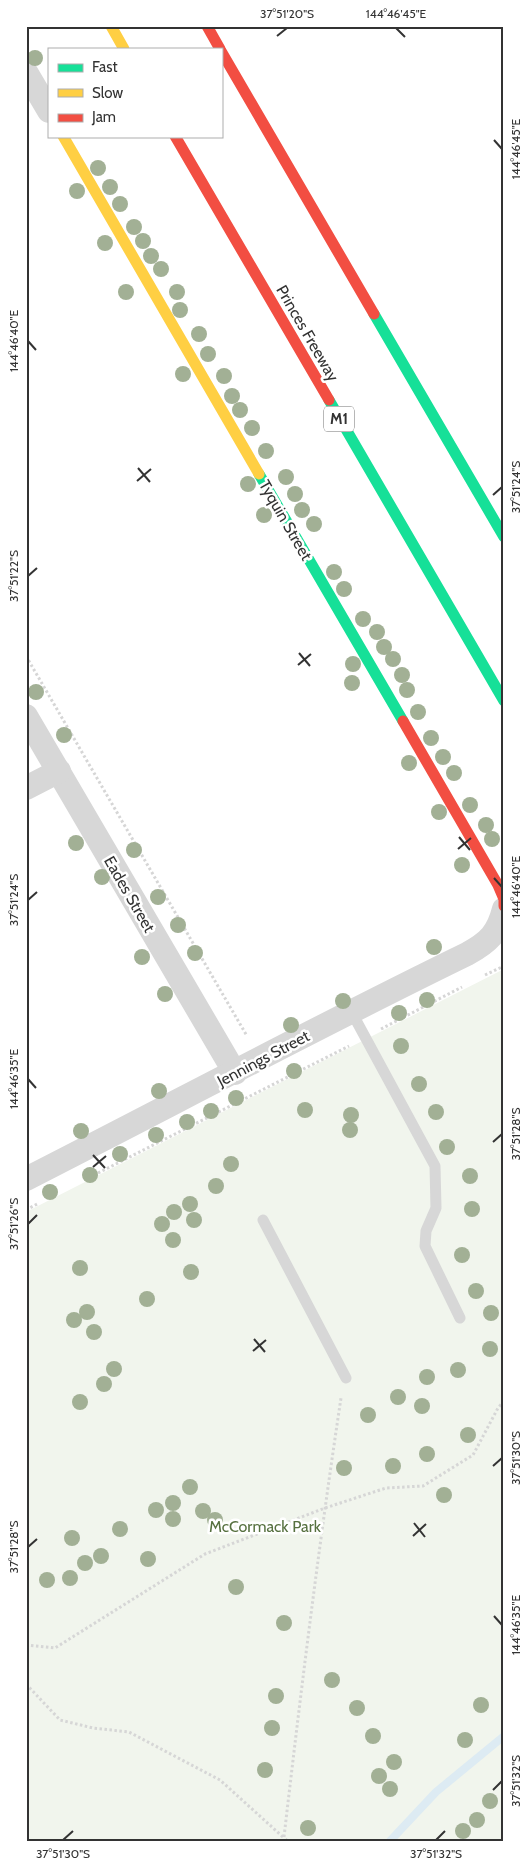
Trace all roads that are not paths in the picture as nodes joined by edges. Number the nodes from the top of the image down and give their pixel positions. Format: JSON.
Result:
{"nodes":[{"id":1,"x":111,"y":26,"type":"edge"},
{"id":2,"x":207,"y":26,"type":"edge"},
{"id":3,"x":123,"y":48,"type":"edge"},
{"id":4,"x":220,"y":48,"type":"edge"},
{"id":5,"x":222,"y":52,"type":"edge"},
{"id":6,"x":26,"y":72,"type":"edge"},
{"id":7,"x":48,"y":109,"type":"edge"},
{"id":8,"x":64,"y":138,"type":"edge"},
{"id":9,"x":176,"y":138,"type":"edge"},
{"id":10,"x":504,"y":537,"type":"edge"},
{"id":11,"x":504,"y":701,"type":"edge"},
{"id":12,"x":26,"y":716,"type":"edge"},
{"id":13,"x":58,"y":771,"type":"junction"},
{"id":14,"x":26,"y":788,"type":"edge"},
{"id":15,"x":504,"y":907,"type":"edge"},
{"id":16,"x":496,"y":931,"type":"joint"},
{"id":17,"x":351,"y":1011,"type":"junction"},
{"id":18,"x":234,"y":1073,"type":"junction"},
{"id":19,"x":26,"y":1179,"type":"edge"},
{"id":20,"x":263,"y":1220,"type":"dead end"},
{"id":21,"x":460,"y":1318,"type":"dead end"},
{"id":22,"x":346,"y":1378,"type":"dead end"}],
"edges":[{"from":1,"to":3,"type":"main road"},
{"from":2,"to":4,"type":"main road"},
{"from":5,"to":10,"type":"main road"},
{"from":6,"to":7,"type":"street"},
{"from":8,"to":15,"type":"main road","name":"Tyquin Street"},
{"from":9,"to":11,"type":"main road","name":"Princes Freeway","number":"M1"},
{"from":12,"to":13,"type":"street","name":"Eades Street"},
{"from":13,"to":14,"type":"street"},
{"from":13,"to":18,"type":"street","name":"Eades Street"},
{"from":15,"to":16,"type":"street","name":"Tyquin Street"},
{"from":16,"to":17,"type":"street","name":"Jennings Street"},
{"from":17,"to":18,"type":"street","name":"Jennings Street"},
{"from":17,"to":21,"type":"lane"},
{"from":18,"to":19,"type":"street","name":"Jennings Street"},
{"from":20,"to":22,"type":"lane"}]}
